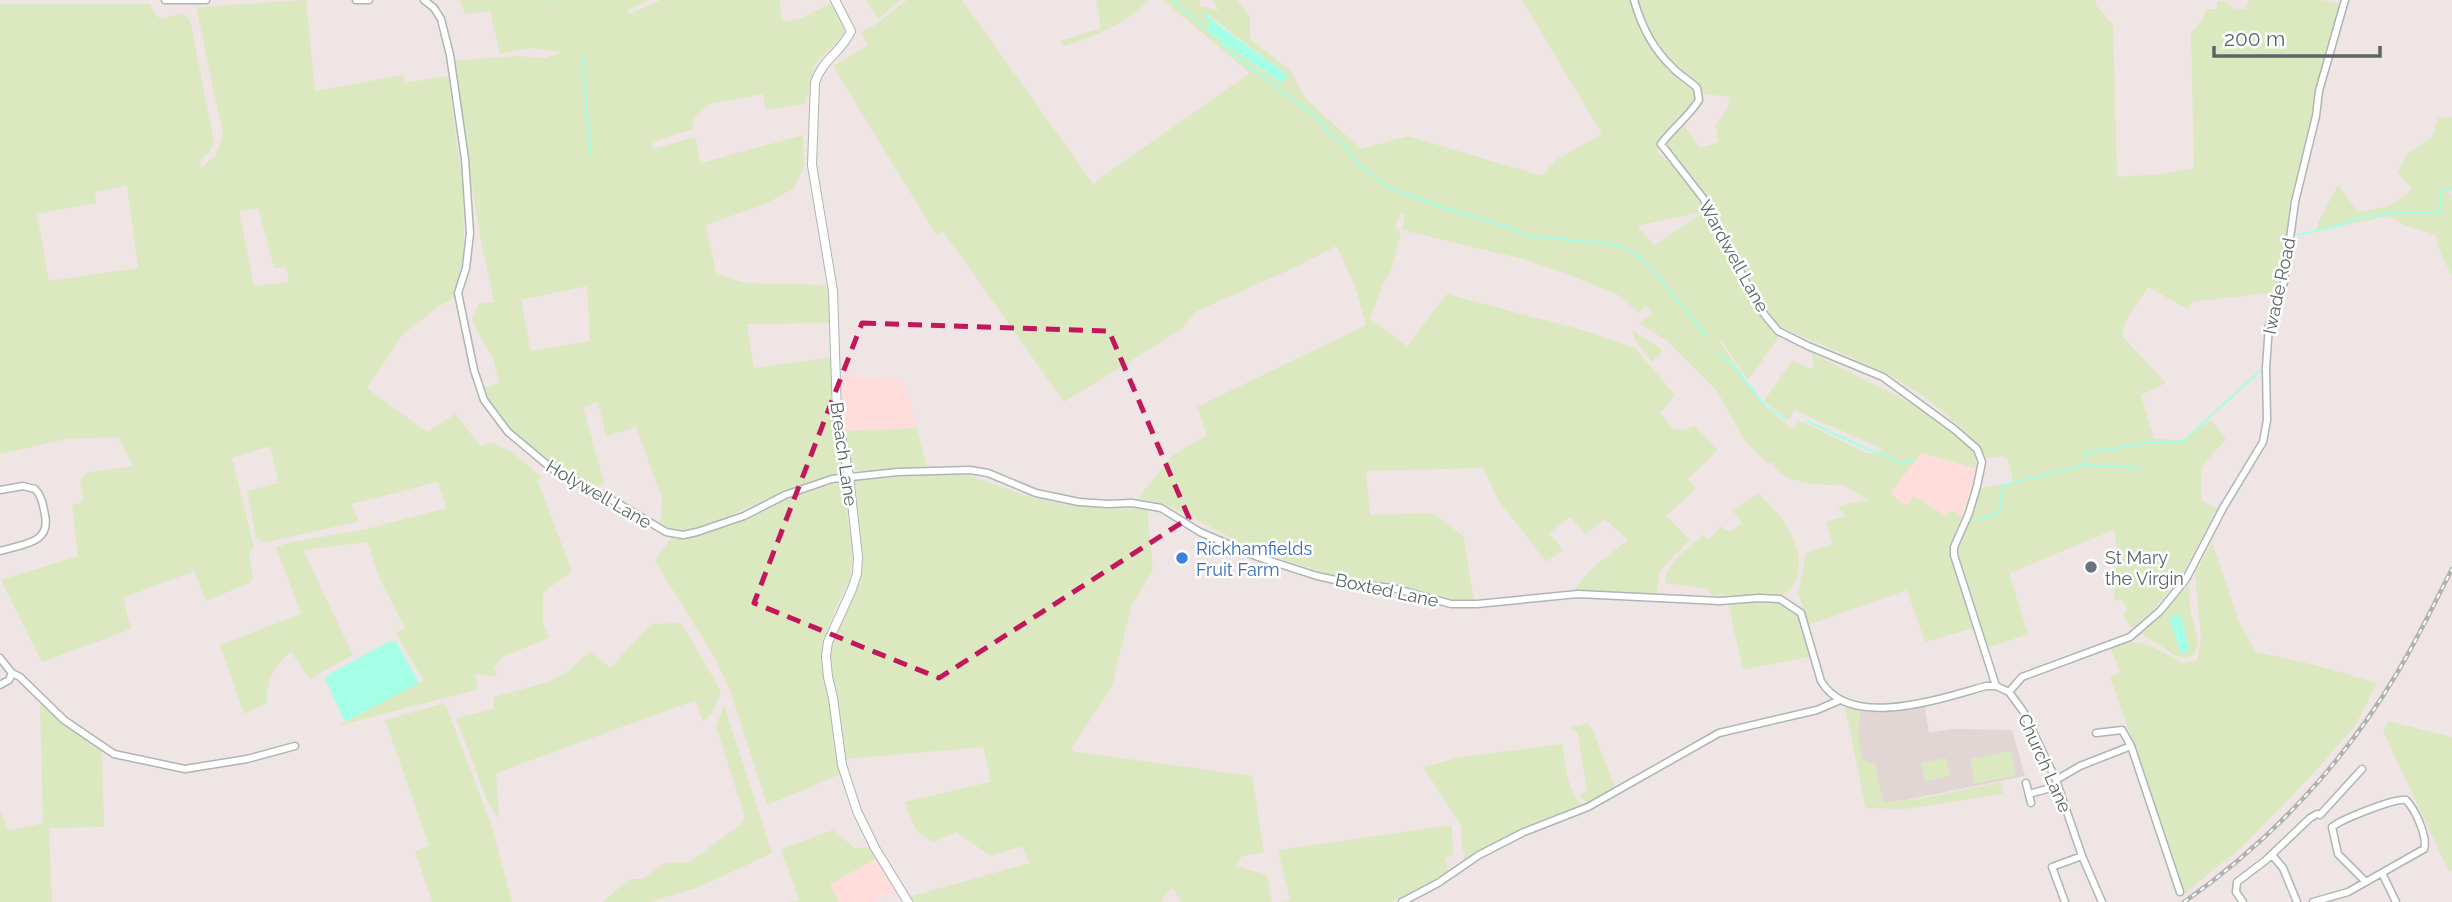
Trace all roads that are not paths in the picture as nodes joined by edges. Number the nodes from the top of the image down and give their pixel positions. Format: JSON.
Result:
{"nodes":[{"id":1,"x":165,"y":0,"type":"edge"},
{"id":2,"x":206,"y":0,"type":"edge"},
{"id":3,"x":356,"y":0,"type":"edge"},
{"id":4,"x":369,"y":0,"type":"edge"},
{"id":5,"x":424,"y":0,"type":"edge"},
{"id":6,"x":835,"y":0,"type":"edge"},
{"id":7,"x":1634,"y":0,"type":"edge"},
{"id":8,"x":2345,"y":0,"type":"edge"},
{"id":9,"x":849,"y":476,"type":"junction"},
{"id":10,"x":0,"y":490,"type":"edge"},
{"id":11,"x":0,"y":551,"type":"edge"},
{"id":12,"x":0,"y":657,"type":"edge"},
{"id":13,"x":12,"y":673,"type":"junction"},
{"id":14,"x":0,"y":685,"type":"edge"},
{"id":15,"x":1996,"y":686,"type":"junction"},
{"id":16,"x":2009,"y":692,"type":"junction"},
{"id":17,"x":1840,"y":699,"type":"junction"},
{"id":18,"x":2096,"y":733,"type":"dead end"},
{"id":19,"x":295,"y":746,"type":"dead end"},
{"id":20,"x":2132,"y":746,"type":"junction"},
{"id":21,"x":2362,"y":769,"type":"dead end"},
{"id":22,"x":2026,"y":783,"type":"dead end"},
{"id":23,"x":2057,"y":783,"type":"junction"},
{"id":24,"x":2029,"y":794,"type":"junction"},
{"id":25,"x":2031,"y":803,"type":"dead end"},
{"id":26,"x":2320,"y":815,"type":"junction"},
{"id":27,"x":2332,"y":827,"type":"junction"},
{"id":28,"x":2272,"y":855,"type":"junction"},
{"id":29,"x":2082,"y":856,"type":"junction"},
{"id":30,"x":2382,"y":873,"type":"junction"},
{"id":31,"x":2366,"y":882,"type":"junction"},
{"id":32,"x":2180,"y":892,"type":"dead end"},
{"id":33,"x":908,"y":902,"type":"edge"},
{"id":34,"x":1402,"y":902,"type":"edge"},
{"id":35,"x":2065,"y":902,"type":"edge"},
{"id":36,"x":2102,"y":902,"type":"edge"},
{"id":37,"x":2243,"y":902,"type":"edge"},
{"id":38,"x":2297,"y":902,"type":"edge"},
{"id":39,"x":2313,"y":902,"type":"edge"},
{"id":40,"x":2396,"y":902,"type":"edge"}],
"edges":[{"from":1,"to":2,"type":"street"},
{"from":3,"to":4,"type":"street"},
{"from":5,"to":9,"type":"street","name":"Holywell Lane"},
{"from":6,"to":9,"type":"street","name":"Breach Lane"},
{"from":7,"to":15,"type":"street","name":"Wardwell Lane"},
{"from":8,"to":16,"type":"street","name":"Iwade Road"},
{"from":9,"to":17,"type":"street","name":"Boxted Lane"},
{"from":9,"to":33,"type":"street","name":"Breach Lane"},
{"from":10,"to":11,"type":"street"},
{"from":12,"to":13,"type":"street"},
{"from":13,"to":14,"type":"street"},
{"from":13,"to":19,"type":"street"},
{"from":15,"to":16,"type":"street"},
{"from":15,"to":17,"type":"street"},
{"from":16,"to":23,"type":"street","name":"Church Lane"},
{"from":17,"to":34,"type":"street"},
{"from":18,"to":20,"type":"street"},
{"from":20,"to":23,"type":"street"},
{"from":20,"to":32,"type":"street"},
{"from":21,"to":26,"type":"street"},
{"from":22,"to":24,"type":"street"},
{"from":23,"to":24,"type":"street"},
{"from":23,"to":29,"type":"street","name":"Church Lane"},
{"from":24,"to":25,"type":"street"},
{"from":26,"to":27,"type":"street"},
{"from":26,"to":28,"type":"street"},
{"from":27,"to":30,"type":"street"},
{"from":27,"to":31,"type":"street"},
{"from":28,"to":37,"type":"street"},
{"from":28,"to":38,"type":"street"},
{"from":29,"to":35,"type":"street"},
{"from":29,"to":36,"type":"street","name":"Church Lane"},
{"from":30,"to":31,"type":"street"},
{"from":30,"to":40,"type":"street"},
{"from":31,"to":39,"type":"street"}]}
